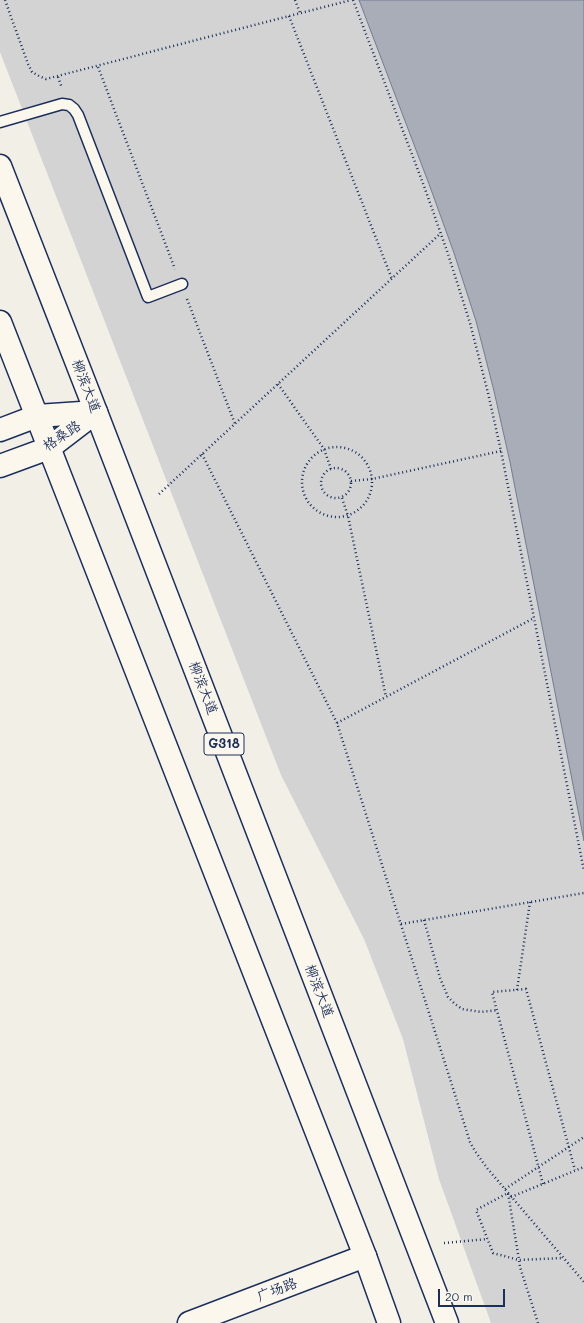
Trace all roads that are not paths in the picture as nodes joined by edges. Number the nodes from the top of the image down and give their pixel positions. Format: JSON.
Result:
{"nodes":[{"id":1,"x":0,"y":122,"type":"edge"},
{"id":2,"x":0,"y":166,"type":"edge"},
{"id":3,"x":182,"y":284,"type":"road end"},
{"id":4,"x":0,"y":322,"type":"edge"},
{"id":5,"x":96,"y":412,"type":"junction"},
{"id":6,"x":37,"y":416,"type":"junction"},
{"id":7,"x":0,"y":430,"type":"edge"},
{"id":8,"x":49,"y":448,"type":"junction"},
{"id":9,"x":0,"y":466,"type":"edge"},
{"id":10,"x":365,"y":1256,"type":"junction"},
{"id":11,"x":189,"y":1323,"type":"edge"},
{"id":12,"x":389,"y":1323,"type":"edge"},
{"id":13,"x":447,"y":1323,"type":"edge"}],
"edges":[{"from":1,"to":3,"type":"lane"},
{"from":2,"to":5,"type":"main road","name":"柳滨大道","number":"G318"},
{"from":4,"to":6,"type":"main road"},
{"from":5,"to":6,"type":"main road","name":"格桑路"},
{"from":5,"to":8,"type":"main road","name":"格桑路"},
{"from":5,"to":13,"type":"main road","name":"柳滨大道","number":"G318"},
{"from":6,"to":7,"type":"main road","name":"格桑路"},
{"from":6,"to":8,"type":"main road"},
{"from":8,"to":9,"type":"main road","name":"格桑路"},
{"from":8,"to":10,"type":"main road"},
{"from":10,"to":11,"type":"main road","name":"广场路"},
{"from":10,"to":12,"type":"main road"}]}
